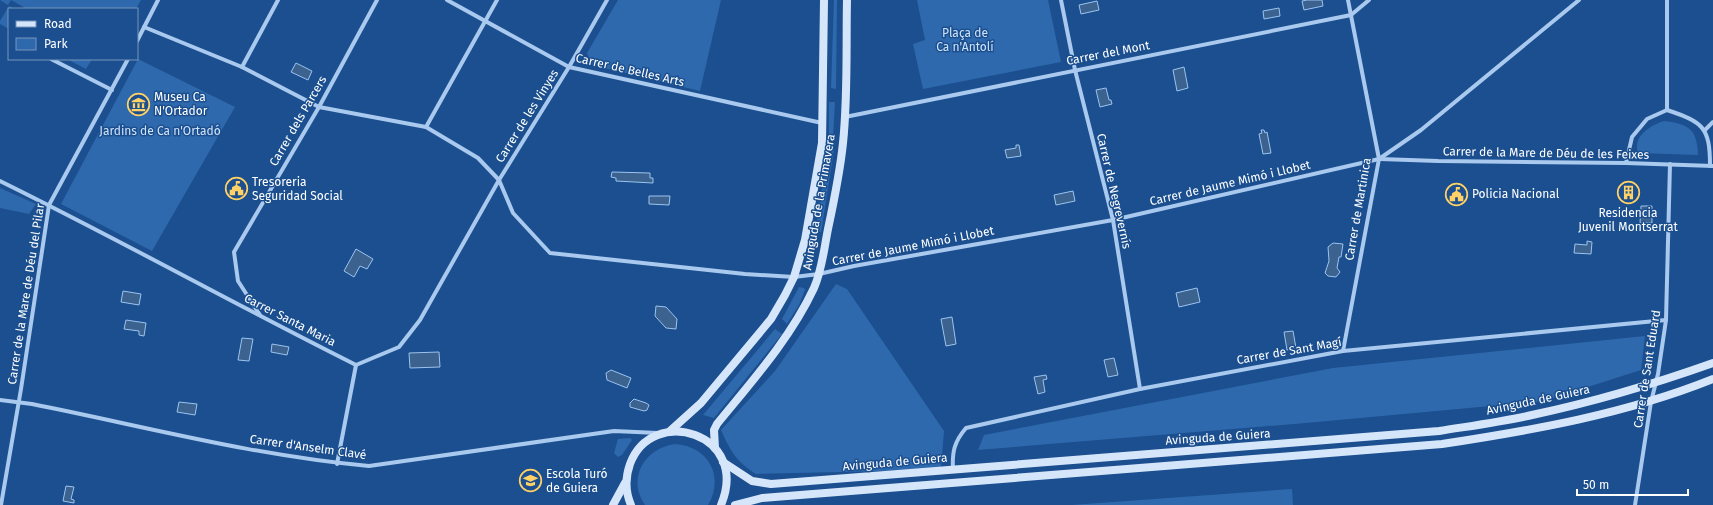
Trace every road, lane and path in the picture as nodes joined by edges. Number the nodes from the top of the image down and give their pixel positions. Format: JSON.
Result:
{"nodes":[{"id":1,"x":158,"y":0,"type":"edge"},
{"id":2,"x":278,"y":0,"type":"edge"},
{"id":3,"x":377,"y":0,"type":"edge"},
{"id":4,"x":447,"y":0,"type":"edge"},
{"id":5,"x":498,"y":0,"type":"edge"},
{"id":6,"x":607,"y":0,"type":"edge"},
{"id":7,"x":824,"y":0,"type":"edge"},
{"id":8,"x":847,"y":0,"type":"edge"},
{"id":9,"x":1061,"y":0,"type":"edge"},
{"id":10,"x":1348,"y":0,"type":"edge"},
{"id":11,"x":1369,"y":0,"type":"edge"},
{"id":12,"x":1579,"y":0,"type":"edge"},
{"id":13,"x":1667,"y":0,"type":"edge"},
{"id":14,"x":1351,"y":15,"type":"junction"},
{"id":15,"x":485,"y":22,"type":"junction"},
{"id":16,"x":144,"y":27,"type":"junction"},
{"id":17,"x":138,"y":39,"type":"edge"},
{"id":18,"x":53,"y":60,"type":"edge"},
{"id":19,"x":127,"y":60,"type":"edge"},
{"id":20,"x":242,"y":67,"type":"junction"},
{"id":21,"x":569,"y":67,"type":"junction"},
{"id":22,"x":1075,"y":70,"type":"junction"},
{"id":23,"x":112,"y":90,"type":"junction"},
{"id":24,"x":320,"y":107,"type":"junction"},
{"id":25,"x":1667,"y":110,"type":"junction"},
{"id":26,"x":845,"y":117,"type":"junction"},
{"id":27,"x":1713,"y":122,"type":"edge"},
{"id":28,"x":822,"y":123,"type":"junction"},
{"id":29,"x":426,"y":127,"type":"junction"},
{"id":30,"x":1706,"y":130,"type":"junction"},
{"id":31,"x":1379,"y":159,"type":"junction"},
{"id":32,"x":1626,"y":163,"type":"junction"},
{"id":33,"x":1670,"y":164,"type":"junction"},
{"id":34,"x":1711,"y":166,"type":"edge"},
{"id":35,"x":499,"y":180,"type":"junction"},
{"id":36,"x":0,"y":181,"type":"edge"},
{"id":37,"x":49,"y":205,"type":"junction"},
{"id":38,"x":1113,"y":220,"type":"junction"},
{"id":39,"x":819,"y":274,"type":"junction"},
{"id":40,"x":794,"y":277,"type":"junction"},
{"id":41,"x":261,"y":316,"type":"junction"},
{"id":42,"x":1666,"y":320,"type":"junction"},
{"id":43,"x":1342,"y":351,"type":"junction"},
{"id":44,"x":1713,"y":363,"type":"edge"},
{"id":45,"x":356,"y":364,"type":"junction"},
{"id":46,"x":1713,"y":380,"type":"edge"},
{"id":47,"x":1656,"y":382,"type":"junction"},
{"id":48,"x":1140,"y":389,"type":"junction"},
{"id":49,"x":0,"y":400,"type":"edge"},
{"id":50,"x":19,"y":402,"type":"junction"},
{"id":51,"x":1651,"y":402,"type":"junction"},
{"id":52,"x":666,"y":432,"type":"junction"},
{"id":53,"x":715,"y":448,"type":"junction"},
{"id":54,"x":723,"y":462,"type":"junction"},
{"id":55,"x":338,"y":464,"type":"junction"},
{"id":56,"x":953,"y":470,"type":"junction"},
{"id":57,"x":626,"y":481,"type":"junction"},
{"id":58,"x":1,"y":505,"type":"edge"},
{"id":59,"x":613,"y":505,"type":"edge"},
{"id":60,"x":631,"y":505,"type":"edge"},
{"id":61,"x":721,"y":505,"type":"edge"},
{"id":62,"x":735,"y":505,"type":"edge"},
{"id":63,"x":1635,"y":505,"type":"edge"}],
"edges":[{"from":1,"to":16,"type":"street"},
{"from":2,"to":20,"type":"street"},
{"from":3,"to":24,"type":"street","name":"Carrer dels Parcers"},
{"from":4,"to":15,"type":"street","name":"Carrer de Belles Arts"},
{"from":5,"to":15,"type":"street"},
{"from":6,"to":21,"type":"street","name":"Carrer de les Vinyes"},
{"from":7,"to":28,"type":"main road","name":"Avinguda de la Primavera"},
{"from":8,"to":26,"type":"main road","name":"Avinguda de la Primavera"},
{"from":9,"to":22,"type":"street","name":"Carrer de Negrevernís"},
{"from":10,"to":14,"type":"street","name":"Carrer de Martinica"},
{"from":11,"to":14,"type":"street","name":"Carrer del Mont"},
{"from":12,"to":31,"type":"street","name":"Carrer de Jaume Mimó i Llobet"},
{"from":13,"to":25,"type":"street"},
{"from":14,"to":22,"type":"street","name":"Carrer del Mont"},
{"from":14,"to":31,"type":"street","name":"Carrer de Martinica"},
{"from":15,"to":21,"type":"street","name":"Carrer de Belles Arts"},
{"from":15,"to":29,"type":"street"},
{"from":16,"to":17,"type":"street"},
{"from":16,"to":20,"type":"street","name":"Carrer de Jaume Mimó i Llobet"},
{"from":18,"to":23,"type":"street"},
{"from":19,"to":23,"type":"street","name":"Carrer de la Mare de Déu del Pilar"},
{"from":20,"to":24,"type":"street","name":"Carrer de Jaume Mimó i Llobet"},
{"from":21,"to":28,"type":"street","name":"Carrer de Belles Arts"},
{"from":21,"to":35,"type":"street","name":"Carrer de les Vinyes"},
{"from":22,"to":26,"type":"street","name":"Carrer del Mont"},
{"from":22,"to":38,"type":"street","name":"Carrer de Negrevernís"},
{"from":23,"to":37,"type":"street","name":"Carrer de la Mare de Déu del Pilar"},
{"from":24,"to":29,"type":"street","name":"Carrer de Jaume Mimó i Llobet"},
{"from":24,"to":41,"type":"street","name":"Carrer dels Parcers"},
{"from":25,"to":30,"type":"street"},
{"from":25,"to":32,"type":"street"},
{"from":26,"to":39,"type":"main road","name":"Avinguda de la Primavera"},
{"from":27,"to":30,"type":"street"},
{"from":28,"to":40,"type":"main road","name":"Avinguda de la Primavera"},
{"from":29,"to":35,"type":"street","name":"Carrer de Jaume Mimó i Llobet"},
{"from":30,"to":34,"type":"street"},
{"from":31,"to":32,"type":"street","name":"Carrer de la Mare de Déu de les Feixes"},
{"from":31,"to":38,"type":"street","name":"Carrer de Jaume Mimó i Llobet"},
{"from":31,"to":43,"type":"street","name":"Carrer de Martinica"},
{"from":32,"to":33,"type":"street","name":"Carrer de la Mare de Déu de les Feixes"},
{"from":33,"to":34,"type":"street","name":"Carrer de la Mare de Déu de les Feixes"},
{"from":33,"to":42,"type":"street","name":"Carrer de Sant Eduard"},
{"from":35,"to":40,"type":"street","name":"Carrer de Jaume Mimó i Llobet"},
{"from":35,"to":45,"type":"street"},
{"from":36,"to":37,"type":"street","name":"Carrer Santa Maria"},
{"from":37,"to":41,"type":"street","name":"Carrer Santa Maria"},
{"from":37,"to":50,"type":"street","name":"Carrer de la Mare de Déu del Pilar"},
{"from":38,"to":39,"type":"street","name":"Carrer de Jaume Mimó i Llobet"},
{"from":38,"to":48,"type":"street","name":"Carrer de Negrevernís"},
{"from":39,"to":40,"type":"street","name":"Carrer de Jaume Mimó i Llobet"},
{"from":39,"to":53,"type":"main road","name":"Avinguda de la Primavera"},
{"from":40,"to":52,"type":"main road","name":"Avinguda de la Primavera"},
{"from":41,"to":45,"type":"street","name":"Carrer Santa Maria"},
{"from":42,"to":43,"type":"street","name":"Carrer de Sant Magí"},
{"from":42,"to":47,"type":"street","name":"Carrer de Sant Eduard"},
{"from":43,"to":48,"type":"street","name":"Carrer de Sant Magí"},
{"from":44,"to":47,"type":"main road","name":"Avinguda de Guiera"},
{"from":45,"to":55,"type":"street"},
{"from":46,"to":51,"type":"main road","name":"Avinguda de Guiera"},
{"from":47,"to":51,"type":"street","name":"Carrer de Sant Eduard"},
{"from":47,"to":56,"type":"main road","name":"Avinguda de Guiera"},
{"from":48,"to":56,"type":"street","name":"Carrer de Sant Magí"},
{"from":49,"to":50,"type":"street","name":"Carrer d'Anselm Clavé"},
{"from":50,"to":55,"type":"street","name":"Carrer d'Anselm Clavé"},
{"from":50,"to":58,"type":"street","name":"Carrer de la Mare de Déu del Pilar"},
{"from":51,"to":62,"type":"main road","name":"Avinguda de Guiera"},
{"from":51,"to":63,"type":"street","name":"Carrer de Sant Eduard"},
{"from":52,"to":53,"type":"main road"},
{"from":52,"to":55,"type":"street","name":"Carrer d'Anselm Clavé"},
{"from":52,"to":57,"type":"main road","name":"Avinguda de la Primavera"},
{"from":53,"to":54,"type":"main road"},
{"from":54,"to":56,"type":"main road","name":"Avinguda de Guiera"},
{"from":54,"to":61,"type":"main road"},
{"from":57,"to":59,"type":"main road"},
{"from":57,"to":60,"type":"main road"}]}
